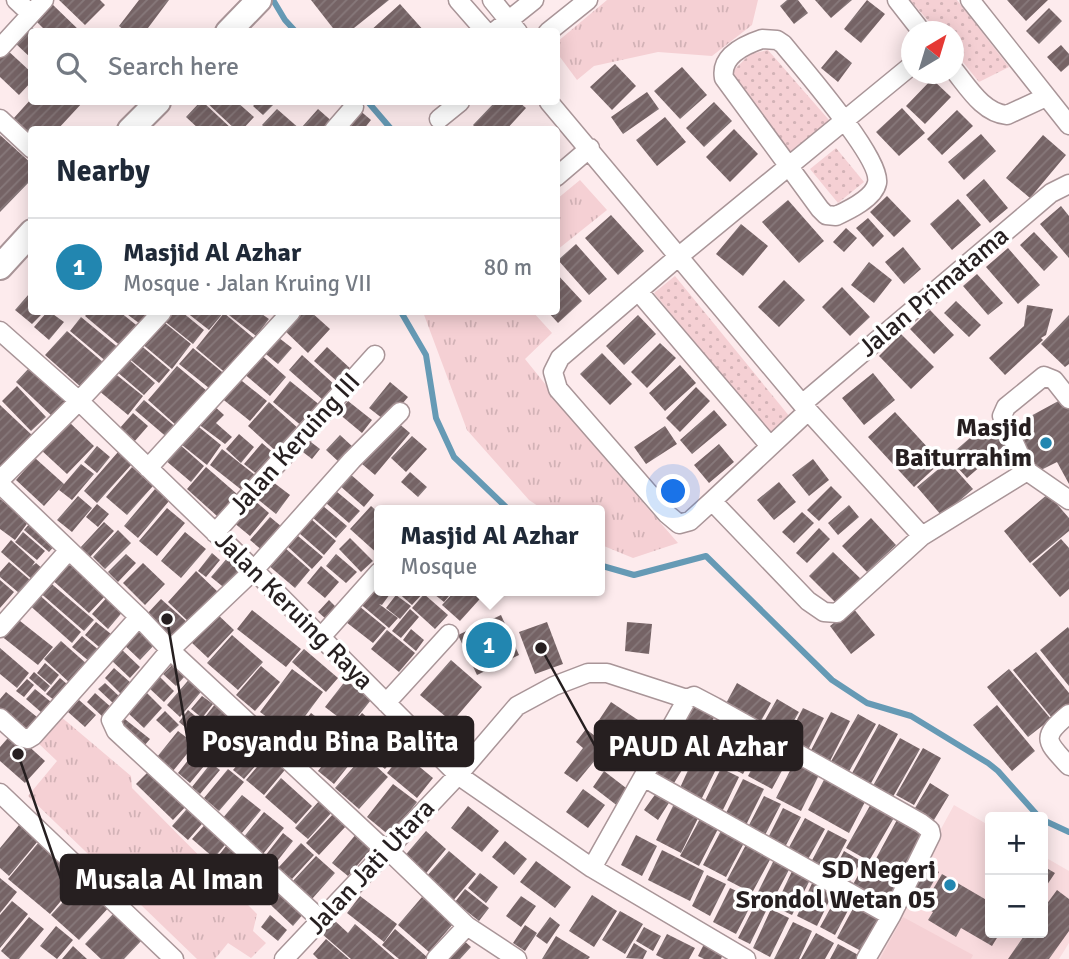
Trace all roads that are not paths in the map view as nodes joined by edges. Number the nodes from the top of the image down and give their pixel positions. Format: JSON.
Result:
{"nodes":[{"id":1,"x":16,"y":0,"type":"edge"},
{"id":2,"x":44,"y":0,"type":"edge"},
{"id":3,"x":458,"y":0,"type":"edge"},
{"id":4,"x":492,"y":0,"type":"edge"},
{"id":5,"x":534,"y":0,"type":"edge"},
{"id":6,"x":588,"y":0,"type":"edge"},
{"id":7,"x":897,"y":0,"type":"edge"},
{"id":8,"x":970,"y":0,"type":"edge"},
{"id":9,"x":255,"y":4,"type":"edge"},
{"id":10,"x":32,"y":15,"type":"junction"},
{"id":11,"x":913,"y":21,"type":"edge"},
{"id":12,"x":232,"y":28,"type":"edge"},
{"id":13,"x":482,"y":28,"type":"edge"},
{"id":14,"x":507,"y":28,"type":"edge"},
{"id":15,"x":553,"y":28,"type":"edge"},
{"id":16,"x":0,"y":48,"type":"edge"},
{"id":17,"x":901,"y":74,"type":"edge"},
{"id":18,"x":964,"y":82,"type":"edge"},
{"id":19,"x":1046,"y":97,"type":"junction"},
{"id":20,"x":155,"y":105,"type":"edge"},
{"id":21,"x":456,"y":105,"type":"edge"},
{"id":22,"x":552,"y":105,"type":"edge"},
{"id":23,"x":354,"y":107,"type":"dead end"},
{"id":24,"x":0,"y":119,"type":"edge"},
{"id":25,"x":439,"y":119,"type":"dead end"},
{"id":26,"x":844,"y":121,"type":"junction"},
{"id":27,"x":1069,"y":125,"type":"edge"},
{"id":28,"x":134,"y":126,"type":"edge"},
{"id":29,"x":337,"y":126,"type":"edge"},
{"id":30,"x":28,"y":145,"type":"edge"},
{"id":31,"x":590,"y":148,"type":"junction"},
{"id":32,"x":788,"y":165,"type":"junction"},
{"id":33,"x":560,"y":174,"type":"edge"},
{"id":34,"x":1069,"y":184,"type":"edge"},
{"id":35,"x":28,"y":236,"type":"edge"},
{"id":36,"x":678,"y":257,"type":"junction"},
{"id":37,"x":0,"y":267,"type":"edge"},
{"id":38,"x":638,"y":291,"type":"junction"},
{"id":39,"x":159,"y":315,"type":"edge"},
{"id":40,"x":288,"y":315,"type":"edge"},
{"id":41,"x":0,"y":331,"type":"edge"},
{"id":42,"x":376,"y":355,"type":"dead end"},
{"id":43,"x":1069,"y":398,"type":"edge"},
{"id":44,"x":79,"y":401,"type":"junction"},
{"id":45,"x":805,"y":407,"type":"junction"},
{"id":46,"x":400,"y":412,"type":"dead end"},
{"id":47,"x":770,"y":446,"type":"junction"},
{"id":48,"x":148,"y":468,"type":"junction"},
{"id":49,"x":1027,"y":471,"type":"junction"},
{"id":50,"x":0,"y":482,"type":"edge"},
{"id":51,"x":1069,"y":500,"type":"edge"},
{"id":52,"x":712,"y":501,"type":"junction"},
{"id":53,"x":215,"y":533,"type":"junction"},
{"id":54,"x":922,"y":536,"type":"junction"},
{"id":55,"x":69,"y":550,"type":"junction"},
{"id":56,"x":254,"y":570,"type":"junction"},
{"id":57,"x":374,"y":578,"type":"edge"},
{"id":58,"x":139,"y":617,"type":"junction"},
{"id":59,"x":0,"y":628,"type":"edge"},
{"id":60,"x":449,"y":634,"type":"dead end"},
{"id":61,"x":321,"y":637,"type":"junction"},
{"id":62,"x":170,"y":650,"type":"junction"},
{"id":63,"x":687,"y":699,"type":"junction"},
{"id":64,"x":386,"y":703,"type":"junction"},
{"id":65,"x":1069,"y":714,"type":"edge"},
{"id":66,"x":0,"y":718,"type":"edge"},
{"id":67,"x":1069,"y":766,"type":"edge"},
{"id":68,"x":458,"y":775,"type":"junction"},
{"id":69,"x":645,"y":778,"type":"junction"},
{"id":70,"x":0,"y":793,"type":"edge"},
{"id":71,"x":388,"y":851,"type":"junction"},
{"id":72,"x":592,"y":868,"type":"junction"},
{"id":73,"x":891,"y":915,"type":"junction"},
{"id":74,"x":321,"y":920,"type":"junction"},
{"id":75,"x":467,"y":926,"type":"junction"},
{"id":76,"x":174,"y":959,"type":"edge"},
{"id":77,"x":284,"y":959,"type":"edge"},
{"id":78,"x":436,"y":959,"type":"edge"},
{"id":79,"x":517,"y":959,"type":"edge"},
{"id":80,"x":746,"y":959,"type":"edge"},
{"id":81,"x":866,"y":959,"type":"edge"}],
"edges":[{"from":1,"to":10,"type":"street"},
{"from":2,"to":10,"type":"street"},
{"from":3,"to":13,"type":"street"},
{"from":4,"to":14,"type":"street"},
{"from":5,"to":14,"type":"street"},
{"from":6,"to":15,"type":"street"},
{"from":7,"to":11,"type":"street"},
{"from":8,"to":19,"type":"street"},
{"from":9,"to":12,"type":"street"},
{"from":10,"to":16,"type":"street"},
{"from":17,"to":26,"type":"street","name":"Jalan Primatama"},
{"from":18,"to":19,"type":"street"},
{"from":19,"to":27,"type":"street"},
{"from":20,"to":28,"type":"street"},
{"from":21,"to":25,"type":"street"},
{"from":22,"to":31,"type":"street"},
{"from":23,"to":29,"type":"street"},
{"from":24,"to":30,"type":"street"},
{"from":26,"to":32,"type":"street","name":"Jalan Primatama"},
{"from":26,"to":32,"type":"street"},
{"from":26,"to":32,"type":"street"},
{"from":31,"to":33,"type":"street"},
{"from":31,"to":36,"type":"street"},
{"from":32,"to":36,"type":"street","name":"Jalan Primatama"},
{"from":34,"to":45,"type":"street","name":"Jalan Primatama"},
{"from":35,"to":37,"type":"street"},
{"from":36,"to":38,"type":"street","name":"Jalan Primatama"},
{"from":36,"to":45,"type":"street"},
{"from":38,"to":47,"type":"street"},
{"from":38,"to":52,"type":"street","name":"Jalan Primatama"},
{"from":39,"to":44,"type":"street"},
{"from":40,"to":48,"type":"street"},
{"from":41,"to":44,"type":"street","name":"Jalan Keruing Raya"},
{"from":42,"to":53,"type":"street","name":"Jalan Keruing III"},
{"from":43,"to":49,"type":"street"},
{"from":44,"to":48,"type":"street","name":"Jalan Keruing Raya"},
{"from":44,"to":50,"type":"street"},
{"from":45,"to":47,"type":"street","name":"Jalan Primatama"},
{"from":45,"to":54,"type":"street"},
{"from":46,"to":56,"type":"street"},
{"from":47,"to":52,"type":"street","name":"Jalan Primatama"},
{"from":48,"to":53,"type":"street","name":"Jalan Keruing Raya"},
{"from":49,"to":51,"type":"street"},
{"from":49,"to":54,"type":"street"},
{"from":50,"to":55,"type":"street"},
{"from":52,"to":54,"type":"street"},
{"from":53,"to":56,"type":"street","name":"Jalan Keruing Raya"},
{"from":55,"to":58,"type":"street"},
{"from":55,"to":59,"type":"street"},
{"from":56,"to":61,"type":"street","name":"Jalan Keruing Raya"},
{"from":56,"to":62,"type":"street"},
{"from":57,"to":61,"type":"street"},
{"from":58,"to":62,"type":"street"},
{"from":58,"to":66,"type":"street"},
{"from":60,"to":64,"type":"street"},
{"from":61,"to":64,"type":"street","name":"Jalan Keruing Raya"},
{"from":62,"to":71,"type":"street"},
{"from":62,"to":74,"type":"street"},
{"from":63,"to":68,"type":"street","name":"Jalan Jati Utara"},
{"from":63,"to":69,"type":"street"},
{"from":63,"to":73,"type":"street","name":"Jalan Jati Utara"},
{"from":64,"to":68,"type":"street","name":"Jalan Keruing Raya"},
{"from":65,"to":67,"type":"street"},
{"from":68,"to":71,"type":"street","name":"Jalan Jati Utara"},
{"from":68,"to":72,"type":"street","name":"Jalan Keruing Raya"},
{"from":69,"to":72,"type":"street"},
{"from":69,"to":73,"type":"street"},
{"from":70,"to":76,"type":"street"},
{"from":71,"to":74,"type":"street","name":"Jalan Jati Utara"},
{"from":71,"to":75,"type":"street"},
{"from":72,"to":80,"type":"street","name":"Jalan Keruing Raya"},
{"from":73,"to":81,"type":"street","name":"Jalan Jati Utara"},
{"from":74,"to":77,"type":"street","name":"Jalan Jati Utara"},
{"from":75,"to":78,"type":"street"},
{"from":75,"to":79,"type":"street"}]}
